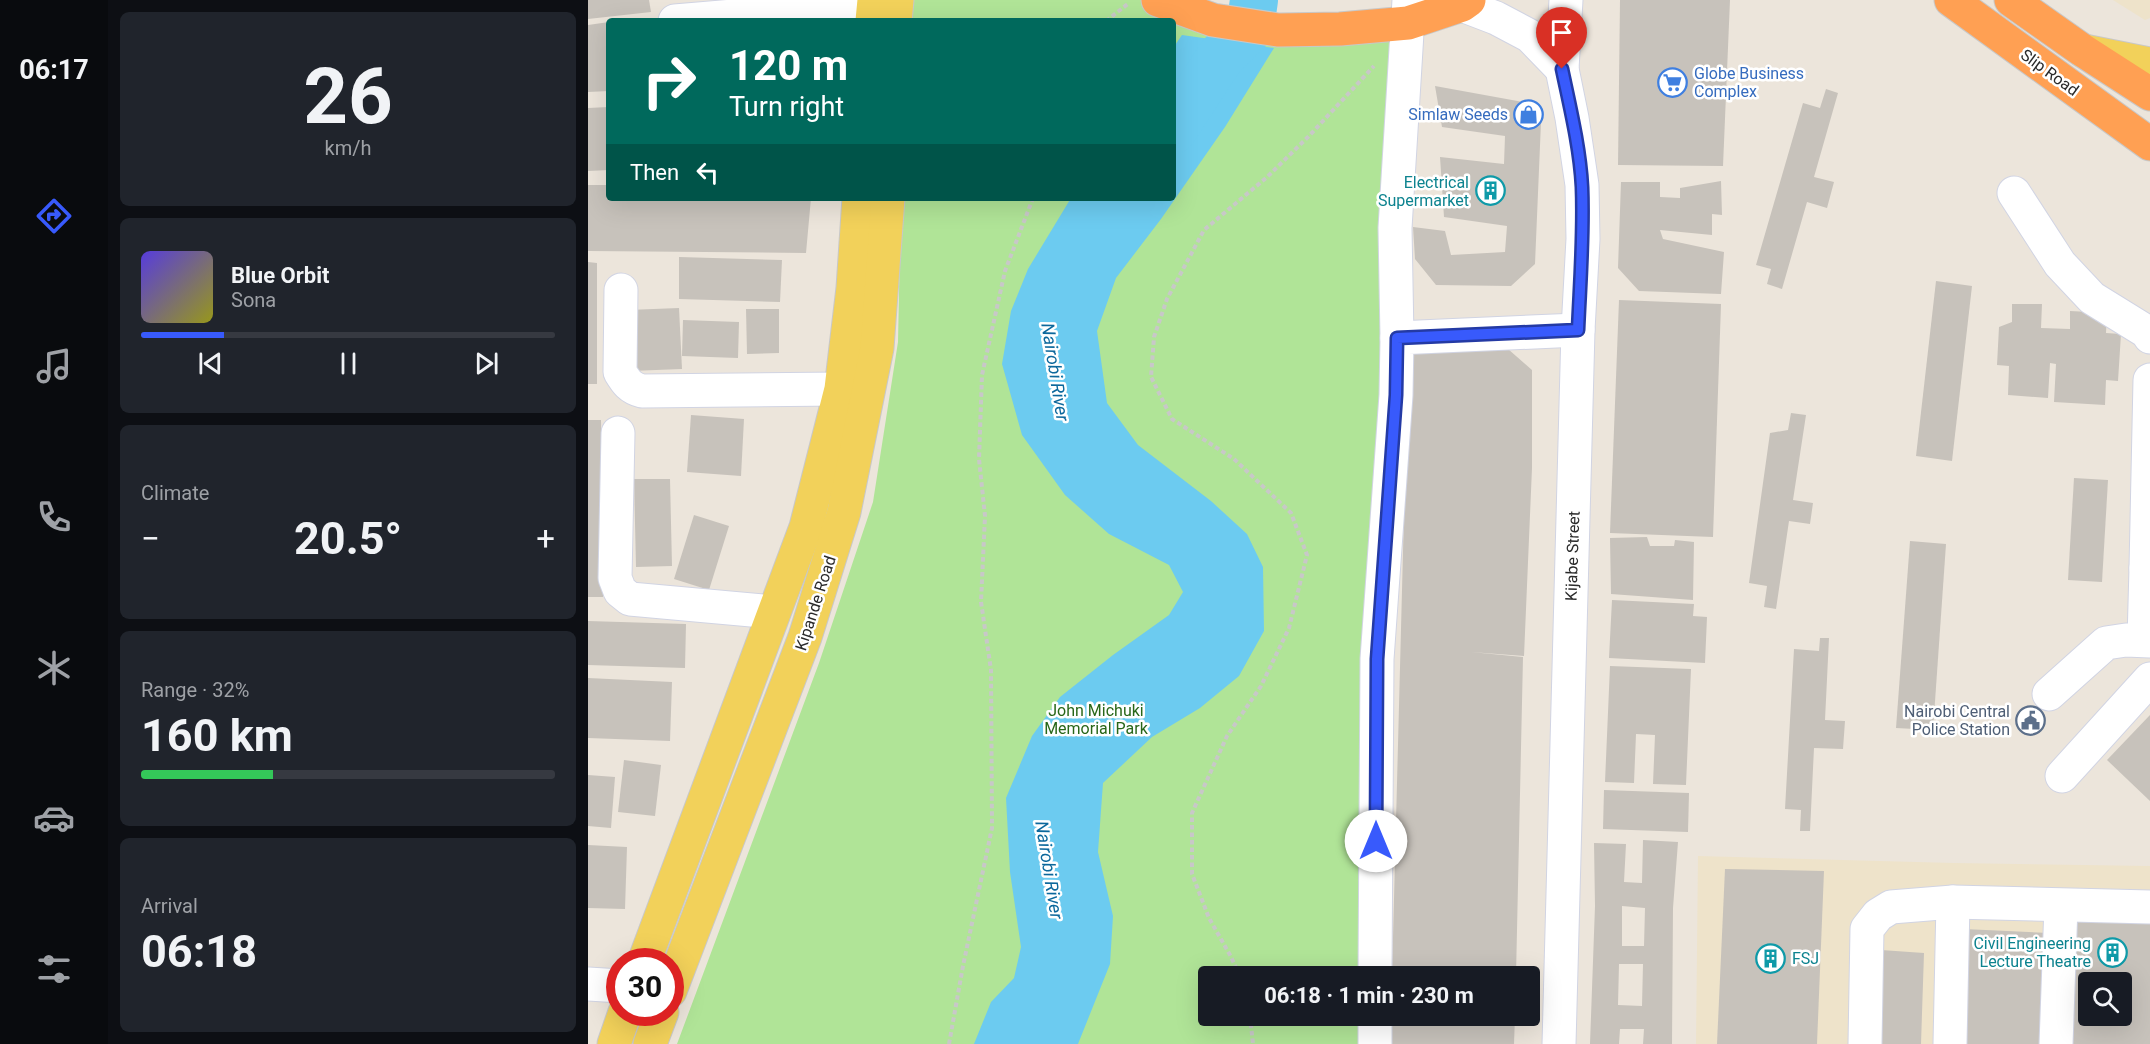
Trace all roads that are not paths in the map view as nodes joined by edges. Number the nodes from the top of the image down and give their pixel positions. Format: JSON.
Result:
{"nodes":[{"id":1,"x":1566,"y":0,"type":"edge"},
{"id":2,"x":1951,"y":0,"type":"edge"},
{"id":3,"x":2012,"y":0,"type":"edge"},
{"id":4,"x":1465,"y":2,"type":"edge"},
{"id":5,"x":1172,"y":5,"type":"edge"},
{"id":6,"x":882,"y":9,"type":"edge"},
{"id":7,"x":1409,"y":12,"type":"edge"},
{"id":8,"x":791,"y":16,"type":"edge"},
{"id":9,"x":745,"y":18,"type":"edge"},
{"id":10,"x":2082,"y":50,"type":"junction"},
{"id":11,"x":2150,"y":64,"type":"edge"},
{"id":12,"x":1562,"y":69,"type":"junction"},
{"id":13,"x":2150,"y":94,"type":"edge"},
{"id":14,"x":2150,"y":144,"type":"edge"},
{"id":15,"x":2014,"y":193,"type":"dead end"},
{"id":16,"x":859,"y":201,"type":"edge"},
{"id":17,"x":888,"y":201,"type":"edge"},
{"id":18,"x":621,"y":290,"type":"dead end"},
{"id":19,"x":1578,"y":330,"type":"junction"},
{"id":20,"x":2150,"y":337,"type":"edge"},
{"id":21,"x":1397,"y":338,"type":"junction"},
{"id":22,"x":2150,"y":380,"type":"edge"},
{"id":23,"x":841,"y":389,"type":"junction"},
{"id":24,"x":618,"y":433,"type":"dead end"},
{"id":25,"x":2148,"y":568,"type":"edge"},
{"id":26,"x":773,"y":612,"type":"junction"},
{"id":27,"x":2147,"y":641,"type":"edge"},
{"id":28,"x":2150,"y":680,"type":"edge"},
{"id":29,"x":2049,"y":694,"type":"dead end"},
{"id":30,"x":2062,"y":776,"type":"dead end"},
{"id":31,"x":1953,"y":902,"type":"junction"},
{"id":32,"x":2061,"y":906,"type":"junction"},
{"id":33,"x":2150,"y":908,"type":"edge"},
{"id":34,"x":649,"y":948,"type":"edge"},
{"id":35,"x":684,"y":954,"type":"edge"},
{"id":36,"x":1375,"y":966,"type":"edge"},
{"id":37,"x":588,"y":984,"type":"edge"},
{"id":38,"x":606,"y":985,"type":"edge"},
{"id":39,"x":621,"y":1026,"type":"edge"},
{"id":40,"x":657,"y":1026,"type":"edge"},
{"id":41,"x":1375,"y":1026,"type":"edge"},
{"id":42,"x":614,"y":1044,"type":"edge"},
{"id":43,"x":650,"y":1044,"type":"edge"},
{"id":44,"x":1375,"y":1044,"type":"edge"},
{"id":45,"x":1559,"y":1044,"type":"edge"},
{"id":46,"x":1865,"y":1044,"type":"edge"},
{"id":47,"x":1950,"y":1044,"type":"edge"},
{"id":48,"x":2056,"y":1044,"type":"edge"}],
"edges":[{"from":1,"to":12,"type":"street","name":"Kijabe Street"},
{"from":2,"to":14,"type":"highway","name":"Slip Road"},
{"from":3,"to":10,"type":"highway"},
{"from":4,"to":7,"type":"highway"},
{"from":4,"to":12,"type":"street"},
{"from":5,"to":7,"type":"highway"},
{"from":6,"to":8,"type":"street"},
{"from":7,"to":21,"type":"street"},
{"from":8,"to":9,"type":"street"},
{"from":10,"to":11,"type":"main road"},
{"from":10,"to":13,"type":"highway"},
{"from":12,"to":19,"type":"street","name":"Kijabe Street"},
{"from":15,"to":20,"type":"street"},
{"from":16,"to":23,"type":"main road","name":"Kipande Road"},
{"from":17,"to":35,"type":"main road","name":"Kipande Road"},
{"from":18,"to":23,"type":"street"},
{"from":19,"to":21,"type":"street"},
{"from":19,"to":45,"type":"street","name":"Kijabe Street"},
{"from":21,"to":36,"type":"street"},
{"from":22,"to":25,"type":"street"},
{"from":23,"to":26,"type":"main road","name":"Kipande Road"},
{"from":24,"to":26,"type":"street"},
{"from":25,"to":27,"type":"street"},
{"from":26,"to":34,"type":"main road","name":"Kipande Road"},
{"from":27,"to":29,"type":"street"},
{"from":28,"to":30,"type":"street"},
{"from":31,"to":32,"type":"street"},
{"from":31,"to":46,"type":"street"},
{"from":31,"to":47,"type":"street"},
{"from":32,"to":33,"type":"street"},
{"from":32,"to":48,"type":"street"},
{"from":37,"to":38,"type":"street"},
{"from":39,"to":42,"type":"main road"},
{"from":40,"to":43,"type":"main road"},
{"from":41,"to":44,"type":"street"}]}
